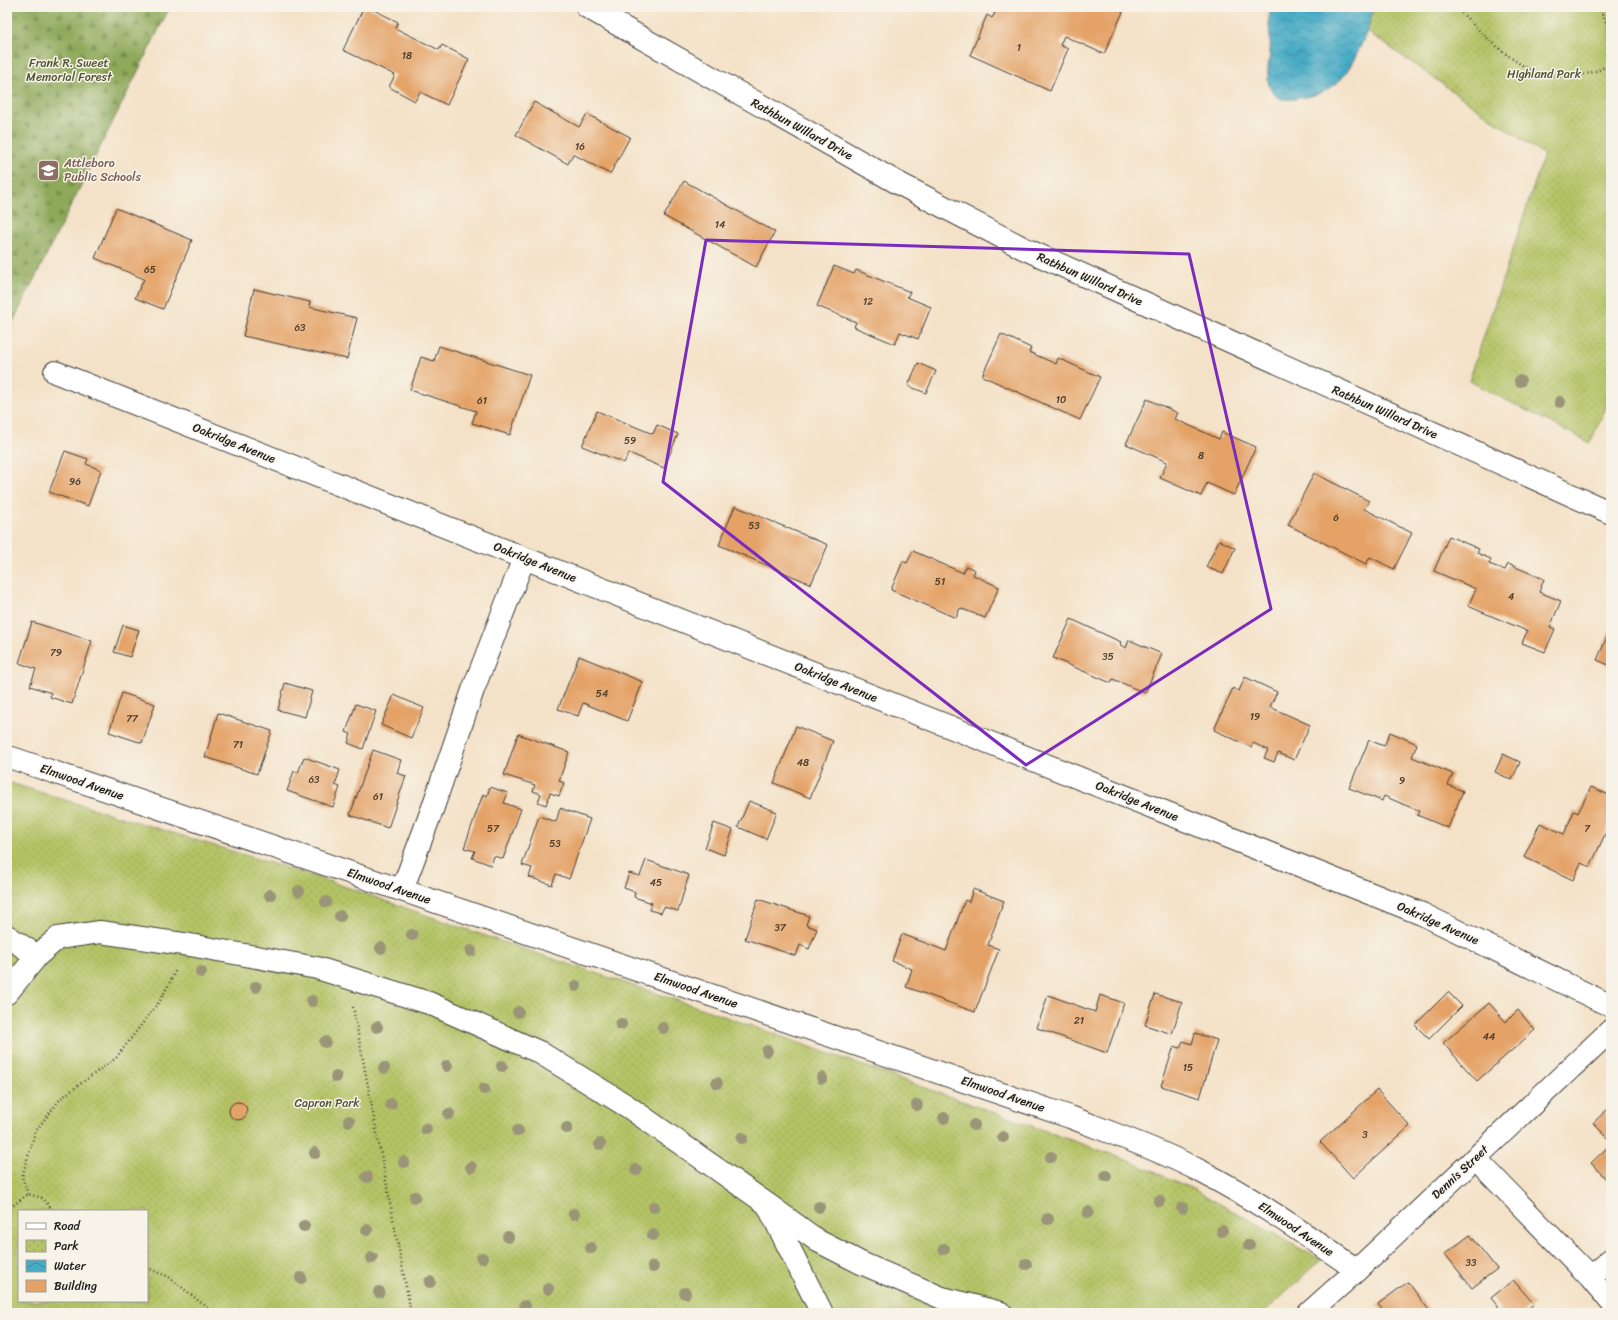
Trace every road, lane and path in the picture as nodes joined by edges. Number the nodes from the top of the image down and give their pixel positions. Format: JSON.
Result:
{"nodes":[{"id":1,"x":587,"y":7,"type":"edge"},
{"id":2,"x":1456,"y":7,"type":"edge"},
{"id":3,"x":1598,"y":7,"type":"edge"},
{"id":4,"x":1611,"y":50,"type":"edge"},
{"id":5,"x":1611,"y":63,"type":"edge"},
{"id":6,"x":55,"y":372,"type":"dead end"},
{"id":7,"x":1611,"y":513,"type":"edge"},
{"id":8,"x":524,"y":558,"type":"junction"},
{"id":9,"x":12,"y":758,"type":"dead end"},
{"id":10,"x":402,"y":890,"type":"junction"},
{"id":11,"x":7,"y":936,"type":"edge"},
{"id":12,"x":190,"y":945,"type":"junction"},
{"id":13,"x":37,"y":956,"type":"junction"},
{"id":14,"x":348,"y":977,"type":"junction"},
{"id":15,"x":7,"y":993,"type":"edge"},
{"id":16,"x":1611,"y":1006,"type":"edge"},
{"id":17,"x":1611,"y":1030,"type":"edge"},
{"id":18,"x":1475,"y":1158,"type":"junction"},
{"id":19,"x":28,"y":1194,"type":"junction"},
{"id":20,"x":767,"y":1204,"type":"junction"},
{"id":21,"x":7,"y":1210,"type":"edge"},
{"id":22,"x":53,"y":1210,"type":"edge"},
{"id":23,"x":1611,"y":1259,"type":"edge"},
{"id":24,"x":148,"y":1268,"type":"edge"},
{"id":25,"x":1357,"y":1270,"type":"junction"},
{"id":26,"x":1590,"y":1277,"type":"junction"},
{"id":27,"x":1611,"y":1302,"type":"edge"},
{"id":28,"x":974,"y":1310,"type":"edge"},
{"id":29,"x":214,"y":1313,"type":"edge"},
{"id":30,"x":410,"y":1313,"type":"edge"},
{"id":31,"x":822,"y":1313,"type":"edge"},
{"id":32,"x":1001,"y":1313,"type":"edge"},
{"id":33,"x":1309,"y":1313,"type":"edge"}],
"edges":[{"from":1,"to":7,"type":"street","name":"Rathbun Willard Drive"},
{"from":2,"to":5,"type":"path"},
{"from":3,"to":4,"type":"path"},
{"from":6,"to":8,"type":"street","name":"Oakridge Avenue"},
{"from":8,"to":10,"type":"street"},
{"from":8,"to":16,"type":"street","name":"Oakridge Avenue"},
{"from":9,"to":10,"type":"street","name":"Elmwood Avenue"},
{"from":10,"to":25,"type":"street","name":"Elmwood Avenue"},
{"from":11,"to":13,"type":"street"},
{"from":12,"to":13,"type":"street"},
{"from":12,"to":14,"type":"street"},
{"from":12,"to":19,"type":"path"},
{"from":13,"to":15,"type":"street"},
{"from":14,"to":20,"type":"street"},
{"from":14,"to":30,"type":"path"},
{"from":17,"to":18,"type":"street","name":"Dennis Street"},
{"from":18,"to":25,"type":"street","name":"Dennis Street"},
{"from":18,"to":26,"type":"street"},
{"from":19,"to":21,"type":"path"},
{"from":19,"to":22,"type":"path"},
{"from":20,"to":28,"type":"street"},
{"from":20,"to":31,"type":"street"},
{"from":23,"to":26,"type":"street"},
{"from":24,"to":29,"type":"path"},
{"from":25,"to":33,"type":"street","name":"Dennis Street"},
{"from":26,"to":27,"type":"street"},
{"from":28,"to":32,"type":"street"}]}
